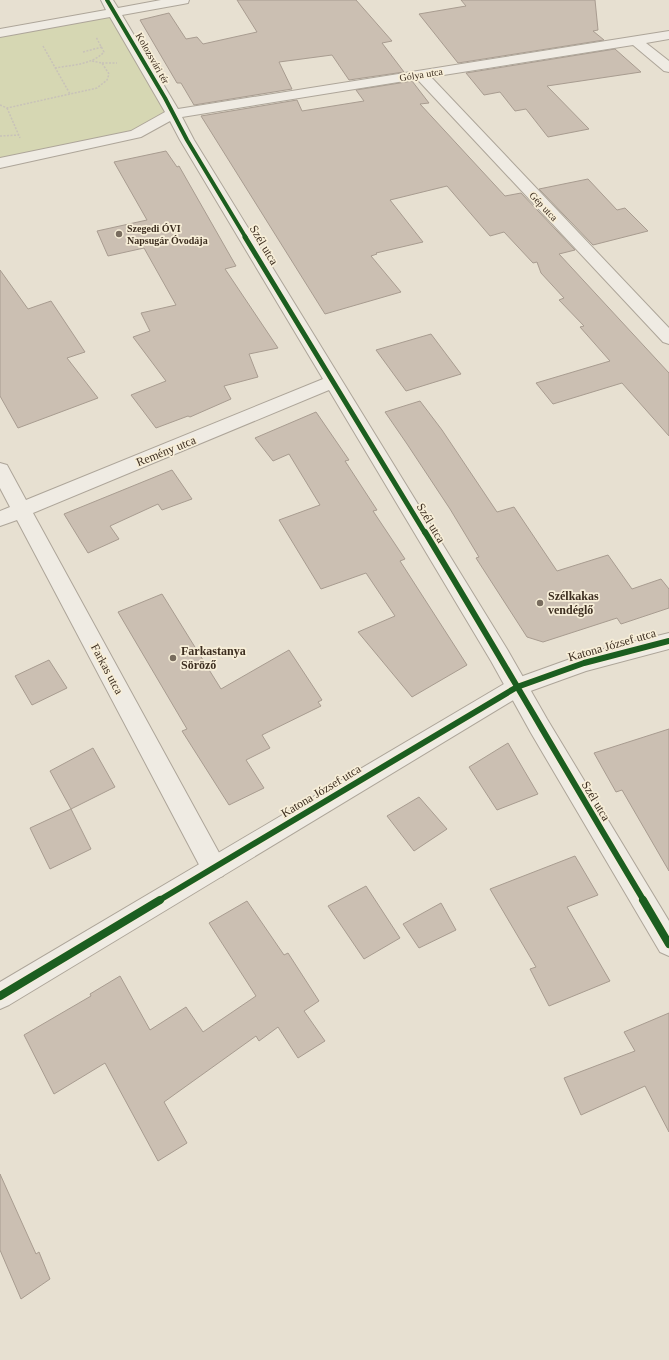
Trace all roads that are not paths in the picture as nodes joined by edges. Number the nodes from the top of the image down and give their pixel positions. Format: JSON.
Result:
{"nodes":[{"id":1,"x":107,"y":0,"type":"edge"},
{"id":2,"x":183,"y":0,"type":"edge"},
{"id":3,"x":115,"y":13,"type":"junction"},
{"id":4,"x":0,"y":33,"type":"edge"},
{"id":5,"x":669,"y":35,"type":"edge"},
{"id":6,"x":635,"y":40,"type":"junction"},
{"id":7,"x":669,"y":68,"type":"edge"},
{"id":8,"x":420,"y":74,"type":"junction"},
{"id":9,"x":173,"y":114,"type":"junction"},
{"id":10,"x":0,"y":163,"type":"edge"},
{"id":11,"x":669,"y":338,"type":"edge"},
{"id":12,"x":333,"y":382,"type":"junction"},
{"id":13,"x":0,"y":470,"type":"edge"},
{"id":14,"x":22,"y":510,"type":"junction"},
{"id":15,"x":0,"y":519,"type":"edge"},
{"id":16,"x":669,"y":641,"type":"edge"},
{"id":17,"x":517,"y":687,"type":"junction"},
{"id":18,"x":214,"y":868,"type":"junction"},
{"id":19,"x":669,"y":944,"type":"edge"},
{"id":20,"x":0,"y":996,"type":"edge"}],
"edges":[{"from":1,"to":3,"type":"street","name":"Kolozsvári tér"},
{"from":2,"to":3,"type":"street"},
{"from":3,"to":4,"type":"street"},
{"from":3,"to":9,"type":"street","name":"Kolozsvári tér"},
{"from":5,"to":6,"type":"street","name":"Gólya utca"},
{"from":6,"to":7,"type":"street"},
{"from":6,"to":8,"type":"street","name":"Gólya utca"},
{"from":8,"to":9,"type":"street","name":"Gólya utca"},
{"from":8,"to":11,"type":"street","name":"Gép utca"},
{"from":9,"to":10,"type":"street"},
{"from":9,"to":12,"type":"street","name":"Szél utca"},
{"from":12,"to":14,"type":"street","name":"Remény utca"},
{"from":12,"to":17,"type":"street","name":"Szél utca"},
{"from":13,"to":14,"type":"street","name":"Farkas utca"},
{"from":14,"to":15,"type":"street","name":"Remény utca"},
{"from":14,"to":18,"type":"street","name":"Farkas utca"},
{"from":16,"to":17,"type":"street","name":"Katona József utca"},
{"from":17,"to":18,"type":"street","name":"Katona József utca"},
{"from":17,"to":19,"type":"street","name":"Szél utca"},
{"from":18,"to":20,"type":"street","name":"Katona József utca"}]}
